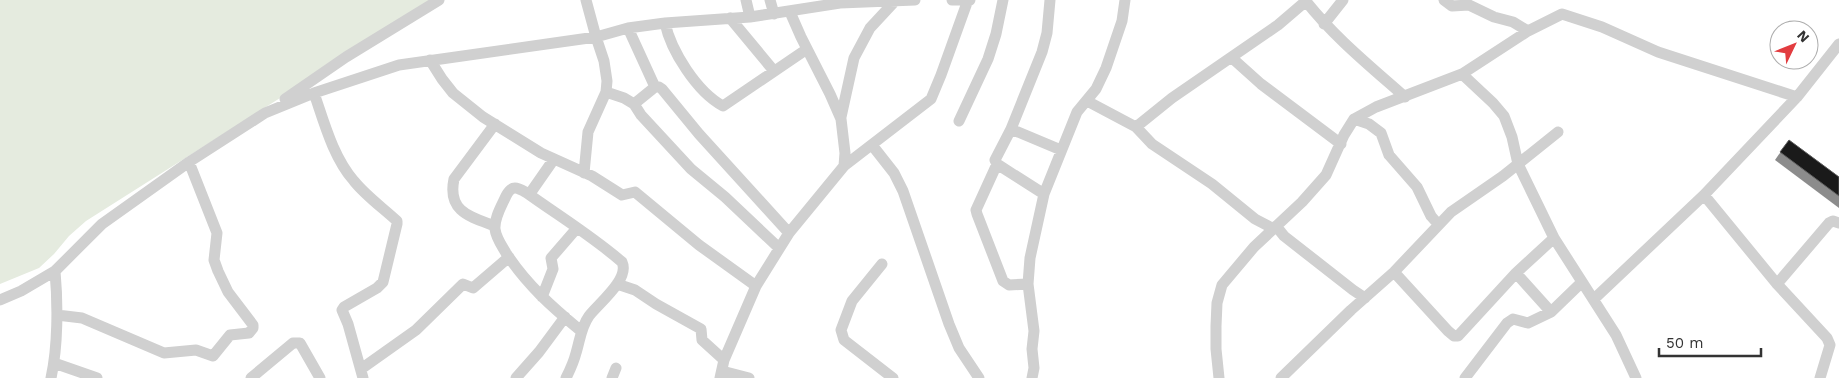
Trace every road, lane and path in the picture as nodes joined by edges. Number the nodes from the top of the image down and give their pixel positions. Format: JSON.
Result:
{"nodes":[{"id":1,"x":439,"y":0,"type":"edge"},
{"id":2,"x":586,"y":0,"type":"edge"},
{"id":3,"x":746,"y":0,"type":"edge"},
{"id":4,"x":770,"y":0,"type":"edge"},
{"id":5,"x":915,"y":0,"type":"edge"},
{"id":6,"x":952,"y":0,"type":"edge"},
{"id":7,"x":969,"y":0,"type":"edge"},
{"id":8,"x":1003,"y":0,"type":"edge"},
{"id":9,"x":1050,"y":0,"type":"edge"},
{"id":10,"x":1125,"y":0,"type":"edge"},
{"id":11,"x":1306,"y":0,"type":"edge"},
{"id":12,"x":1343,"y":0,"type":"edge"},
{"id":13,"x":1444,"y":0,"type":"edge"},
{"id":14,"x":896,"y":1,"type":"edge"},
{"id":15,"x":841,"y":2,"type":"edge"},
{"id":16,"x":790,"y":12,"type":"junction"},
{"id":17,"x":774,"y":14,"type":"junction"},
{"id":18,"x":750,"y":17,"type":"junction"},
{"id":19,"x":730,"y":18,"type":"junction"},
{"id":20,"x":665,"y":23,"type":"junction"},
{"id":21,"x":1324,"y":24,"type":"junction"},
{"id":22,"x":628,"y":28,"type":"junction"},
{"id":23,"x":1528,"y":31,"type":"junction"},
{"id":24,"x":596,"y":37,"type":"junction"},
{"id":25,"x":1839,"y":44,"type":"edge"},
{"id":26,"x":807,"y":49,"type":"junction"},
{"id":27,"x":1232,"y":58,"type":"junction"},
{"id":28,"x":430,"y":60,"type":"junction"},
{"id":29,"x":774,"y":72,"type":"junction"},
{"id":30,"x":1462,"y":74,"type":"junction"},
{"id":31,"x":655,"y":87,"type":"junction"},
{"id":32,"x":606,"y":92,"type":"junction"},
{"id":33,"x":314,"y":93,"type":"junction"},
{"id":34,"x":1405,"y":97,"type":"junction"},
{"id":35,"x":1797,"y":97,"type":"junction"},
{"id":36,"x":1087,"y":101,"type":"junction"},
{"id":37,"x":634,"y":104,"type":"junction"},
{"id":38,"x":266,"y":113,"type":"junction"},
{"id":39,"x":841,"y":119,"type":"junction"},
{"id":40,"x":1354,"y":119,"type":"junction"},
{"id":41,"x":959,"y":121,"type":"dead end"},
{"id":42,"x":495,"y":124,"type":"junction"},
{"id":43,"x":1136,"y":127,"type":"junction"},
{"id":44,"x":1011,"y":129,"type":"junction"},
{"id":45,"x":1558,"y":132,"type":"dead end"},
{"id":46,"x":1340,"y":144,"type":"junction"},
{"id":47,"x":872,"y":145,"type":"junction"},
{"id":48,"x":1061,"y":150,"type":"junction"},
{"id":49,"x":554,"y":159,"type":"junction"},
{"id":50,"x":189,"y":162,"type":"junction"},
{"id":51,"x":997,"y":164,"type":"junction"},
{"id":52,"x":1518,"y":164,"type":"junction"},
{"id":53,"x":844,"y":166,"type":"junction"},
{"id":54,"x":584,"y":173,"type":"junction"},
{"id":55,"x":527,"y":193,"type":"junction"},
{"id":56,"x":1044,"y":194,"type":"junction"},
{"id":57,"x":1704,"y":195,"type":"junction"},
{"id":58,"x":1839,"y":223,"type":"edge"},
{"id":59,"x":1438,"y":224,"type":"junction"},
{"id":60,"x":495,"y":226,"type":"junction"},
{"id":61,"x":577,"y":228,"type":"junction"},
{"id":62,"x":1275,"y":228,"type":"junction"},
{"id":63,"x":789,"y":233,"type":"junction"},
{"id":64,"x":1554,"y":238,"type":"junction"},
{"id":65,"x":779,"y":248,"type":"junction"},
{"id":66,"x":509,"y":257,"type":"junction"},
{"id":67,"x":882,"y":264,"type":"dead end"},
{"id":68,"x":55,"y":271,"type":"junction"},
{"id":69,"x":1394,"y":272,"type":"junction"},
{"id":70,"x":1516,"y":273,"type":"junction"},
{"id":71,"x":1582,"y":282,"type":"junction"},
{"id":72,"x":617,"y":284,"type":"junction"},
{"id":73,"x":1028,"y":284,"type":"junction"},
{"id":74,"x":1777,"y":284,"type":"junction"},
{"id":75,"x":756,"y":286,"type":"junction"},
{"id":76,"x":542,"y":297,"type":"junction"},
{"id":77,"x":1365,"y":298,"type":"junction"},
{"id":78,"x":1594,"y":299,"type":"junction"},
{"id":79,"x":0,"y":300,"type":"edge"},
{"id":80,"x":1551,"y":312,"type":"junction"},
{"id":81,"x":57,"y":315,"type":"junction"},
{"id":82,"x":565,"y":317,"type":"junction"},
{"id":83,"x":581,"y":331,"type":"junction"},
{"id":84,"x":54,"y":363,"type":"junction"},
{"id":85,"x":722,"y":370,"type":"edge"},
{"id":86,"x":362,"y":374,"type":"edge"},
{"id":87,"x":1467,"y":377,"type":"edge"},
{"id":88,"x":51,"y":378,"type":"edge"},
{"id":89,"x":97,"y":378,"type":"edge"},
{"id":90,"x":251,"y":378,"type":"edge"},
{"id":91,"x":320,"y":378,"type":"edge"},
{"id":92,"x":516,"y":378,"type":"edge"},
{"id":93,"x":566,"y":378,"type":"edge"},
{"id":94,"x":749,"y":378,"type":"edge"},
{"id":95,"x":893,"y":378,"type":"edge"},
{"id":96,"x":979,"y":378,"type":"edge"},
{"id":97,"x":1032,"y":378,"type":"edge"},
{"id":98,"x":1219,"y":378,"type":"edge"},
{"id":99,"x":1281,"y":378,"type":"edge"},
{"id":100,"x":1636,"y":378,"type":"edge"},
{"id":101,"x":1820,"y":378,"type":"edge"}],
"edges":[{"from":1,"to":38,"type":"street"},
{"from":2,"to":24,"type":"street"},
{"from":3,"to":18,"type":"street"},
{"from":4,"to":17,"type":"street"},
{"from":5,"to":14,"type":"street"},
{"from":6,"to":7,"type":"street"},
{"from":7,"to":47,"type":"street"},
{"from":8,"to":41,"type":"street"},
{"from":9,"to":44,"type":"street"},
{"from":10,"to":36,"type":"street"},
{"from":11,"to":21,"type":"street"},
{"from":11,"to":27,"type":"street"},
{"from":12,"to":21,"type":"street"},
{"from":13,"to":23,"type":"street"},
{"from":14,"to":15,"type":"street"},
{"from":14,"to":39,"type":"street"},
{"from":15,"to":16,"type":"street"},
{"from":16,"to":17,"type":"street"},
{"from":16,"to":26,"type":"street"},
{"from":17,"to":18,"type":"street"},
{"from":18,"to":19,"type":"street"},
{"from":19,"to":20,"type":"street"},
{"from":19,"to":29,"type":"street"},
{"from":20,"to":22,"type":"street"},
{"from":20,"to":29,"type":"street"},
{"from":21,"to":34,"type":"street"},
{"from":22,"to":24,"type":"street"},
{"from":22,"to":31,"type":"street"},
{"from":23,"to":30,"type":"street"},
{"from":23,"to":35,"type":"street"},
{"from":24,"to":28,"type":"street"},
{"from":24,"to":32,"type":"street"},
{"from":25,"to":35,"type":"street"},
{"from":26,"to":29,"type":"street"},
{"from":26,"to":39,"type":"street"},
{"from":27,"to":43,"type":"street"},
{"from":27,"to":46,"type":"street"},
{"from":28,"to":33,"type":"street"},
{"from":28,"to":42,"type":"street"},
{"from":30,"to":34,"type":"street"},
{"from":30,"to":52,"type":"street"},
{"from":31,"to":37,"type":"street"},
{"from":31,"to":63,"type":"street"},
{"from":32,"to":37,"type":"street"},
{"from":32,"to":54,"type":"street"},
{"from":33,"to":38,"type":"street"},
{"from":33,"to":86,"type":"street"},
{"from":34,"to":40,"type":"street"},
{"from":35,"to":57,"type":"street"},
{"from":36,"to":43,"type":"street"},
{"from":36,"to":48,"type":"street"},
{"from":37,"to":65,"type":"street"},
{"from":38,"to":50,"type":"street"},
{"from":39,"to":53,"type":"street"},
{"from":40,"to":46,"type":"street"},
{"from":40,"to":59,"type":"street"},
{"from":42,"to":49,"type":"street"},
{"from":42,"to":60,"type":"street"},
{"from":43,"to":62,"type":"street"},
{"from":44,"to":48,"type":"street"},
{"from":44,"to":51,"type":"street"},
{"from":45,"to":52,"type":"street"},
{"from":46,"to":62,"type":"street"},
{"from":47,"to":53,"type":"street"},
{"from":47,"to":96,"type":"street"},
{"from":48,"to":56,"type":"street"},
{"from":49,"to":54,"type":"street"},
{"from":49,"to":55,"type":"street"},
{"from":50,"to":68,"type":"street"},
{"from":50,"to":81,"type":"street"},
{"from":51,"to":56,"type":"street"},
{"from":51,"to":73,"type":"street"},
{"from":52,"to":59,"type":"street"},
{"from":52,"to":64,"type":"street"},
{"from":53,"to":63,"type":"street"},
{"from":54,"to":75,"type":"street"},
{"from":55,"to":60,"type":"street"},
{"from":55,"to":61,"type":"street"},
{"from":56,"to":73,"type":"street"},
{"from":57,"to":74,"type":"street"},
{"from":57,"to":78,"type":"street"},
{"from":58,"to":74,"type":"street"},
{"from":59,"to":69,"type":"street"},
{"from":60,"to":66,"type":"street"},
{"from":61,"to":72,"type":"street"},
{"from":61,"to":76,"type":"street"},
{"from":62,"to":77,"type":"street"},
{"from":62,"to":98,"type":"street"},
{"from":63,"to":65,"type":"street"},
{"from":64,"to":70,"type":"street"},
{"from":64,"to":71,"type":"street"},
{"from":65,"to":75,"type":"street"},
{"from":66,"to":76,"type":"street"},
{"from":66,"to":86,"type":"street"},
{"from":67,"to":95,"type":"street"},
{"from":68,"to":79,"type":"street"},
{"from":68,"to":81,"type":"street"},
{"from":69,"to":70,"type":"street"},
{"from":69,"to":77,"type":"street"},
{"from":70,"to":80,"type":"street"},
{"from":71,"to":78,"type":"street"},
{"from":71,"to":80,"type":"street"},
{"from":72,"to":83,"type":"street"},
{"from":72,"to":85,"type":"street"},
{"from":73,"to":97,"type":"street"},
{"from":74,"to":101,"type":"street"},
{"from":75,"to":85,"type":"street"},
{"from":76,"to":82,"type":"street"},
{"from":77,"to":99,"type":"street"},
{"from":78,"to":100,"type":"street"},
{"from":80,"to":87,"type":"street"},
{"from":81,"to":84,"type":"street"},
{"from":82,"to":83,"type":"street"},
{"from":82,"to":92,"type":"street"},
{"from":83,"to":93,"type":"street"},
{"from":84,"to":88,"type":"street"},
{"from":84,"to":89,"type":"street"},
{"from":85,"to":94,"type":"street"},
{"from":90,"to":91,"type":"street"}]}
